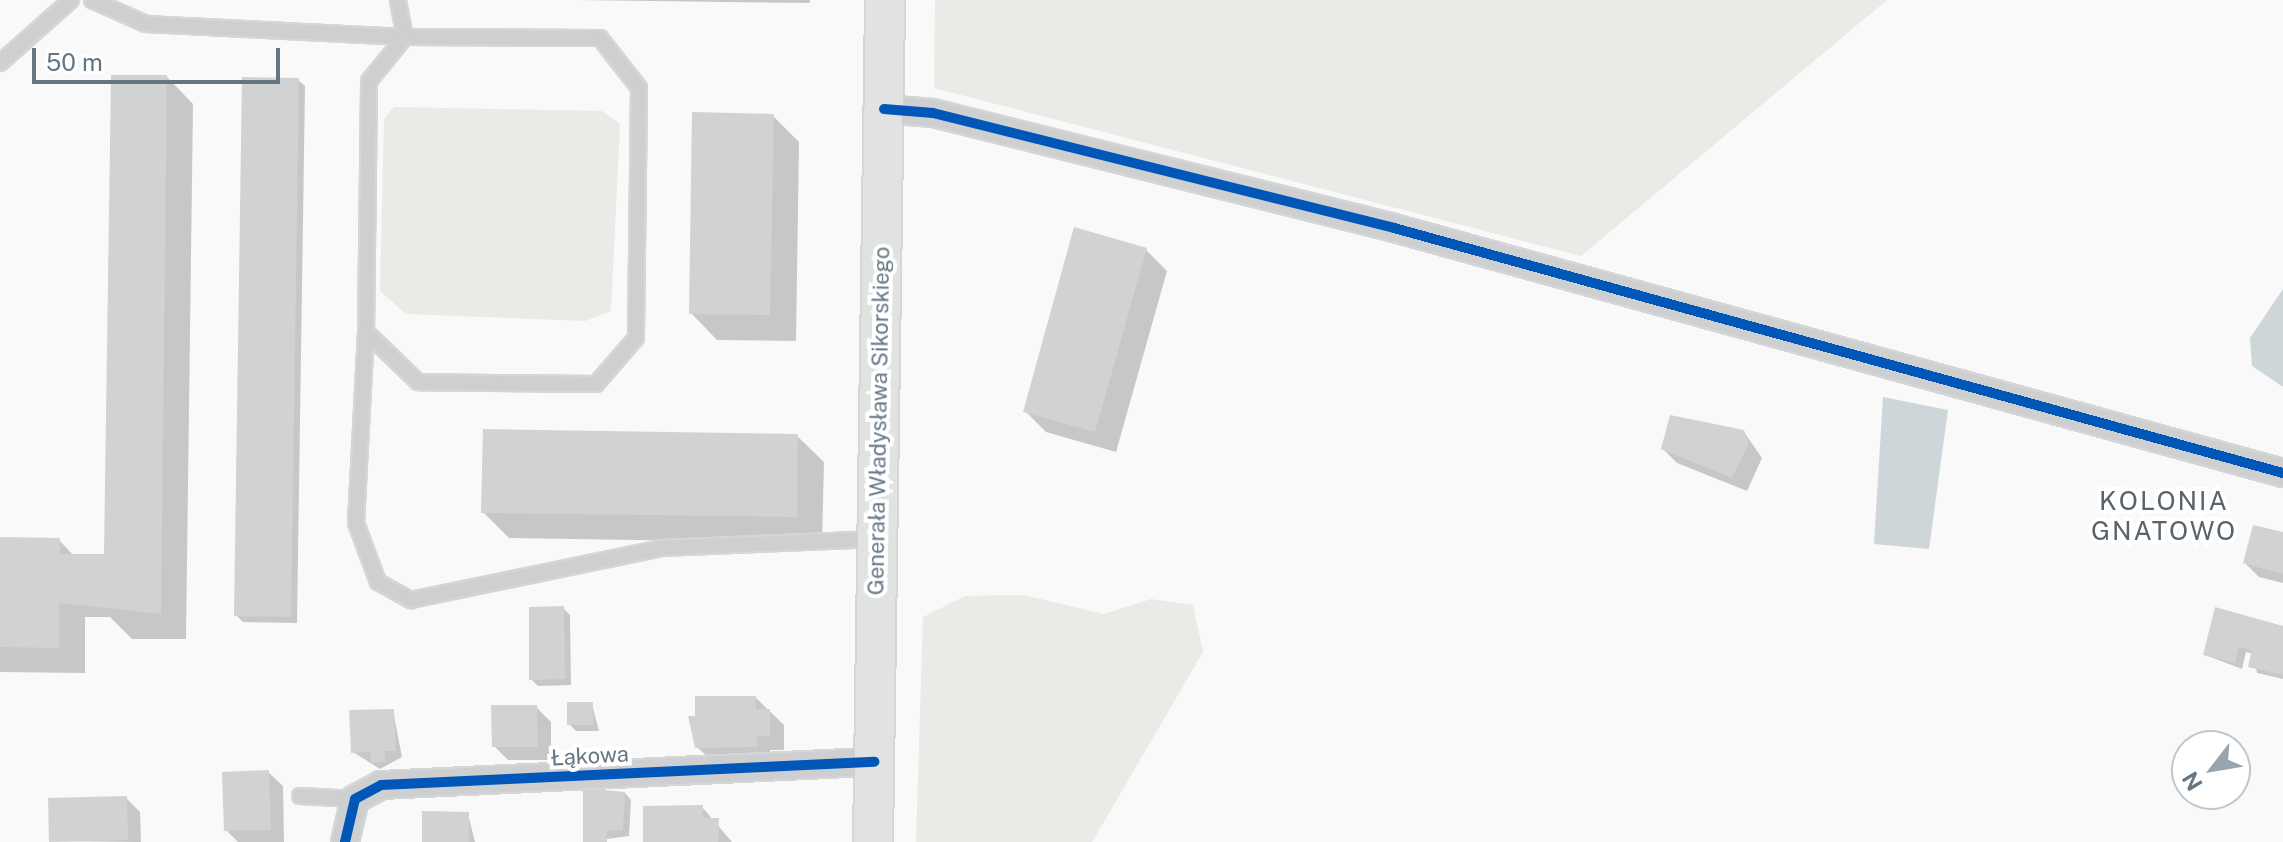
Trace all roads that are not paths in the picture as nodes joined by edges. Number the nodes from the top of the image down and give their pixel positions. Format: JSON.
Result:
{"nodes":[{"id":1,"x":71,"y":0,"type":"edge"},
{"id":2,"x":92,"y":0,"type":"edge"},
{"id":3,"x":398,"y":0,"type":"edge"},
{"id":4,"x":885,"y":0,"type":"edge"},
{"id":5,"x":405,"y":37,"type":"junction"},
{"id":6,"x":0,"y":63,"type":"edge"},
{"id":7,"x":884,"y":109,"type":"junction"},
{"id":8,"x":366,"y":332,"type":"junction"},
{"id":9,"x":2283,"y":473,"type":"edge"},
{"id":10,"x":877,"y":539,"type":"junction"},
{"id":11,"x":874,"y":762,"type":"junction"},
{"id":12,"x":300,"y":796,"type":"dead end"},
{"id":13,"x":355,"y":799,"type":"junction"},
{"id":14,"x":345,"y":842,"type":"edge"},
{"id":15,"x":873,"y":842,"type":"edge"}],
"edges":[{"from":1,"to":6,"type":"lane"},
{"from":2,"to":5,"type":"lane"},
{"from":3,"to":5,"type":"lane"},
{"from":4,"to":7,"type":"main road","name":"Generała Władysława Sikorskiego"},
{"from":5,"to":8,"type":"lane"},
{"from":5,"to":8,"type":"lane"},
{"from":7,"to":9,"type":"street"},
{"from":7,"to":10,"type":"main road","name":"Generała Władysława Sikorskiego"},
{"from":8,"to":10,"type":"lane"},
{"from":10,"to":11,"type":"main road","name":"Generała Władysława Sikorskiego"},
{"from":11,"to":13,"type":"street","name":"Łąkowa"},
{"from":11,"to":15,"type":"main road","name":"Generała Władysława Sikorskiego"},
{"from":12,"to":13,"type":"lane"},
{"from":13,"to":14,"type":"street"}]}
